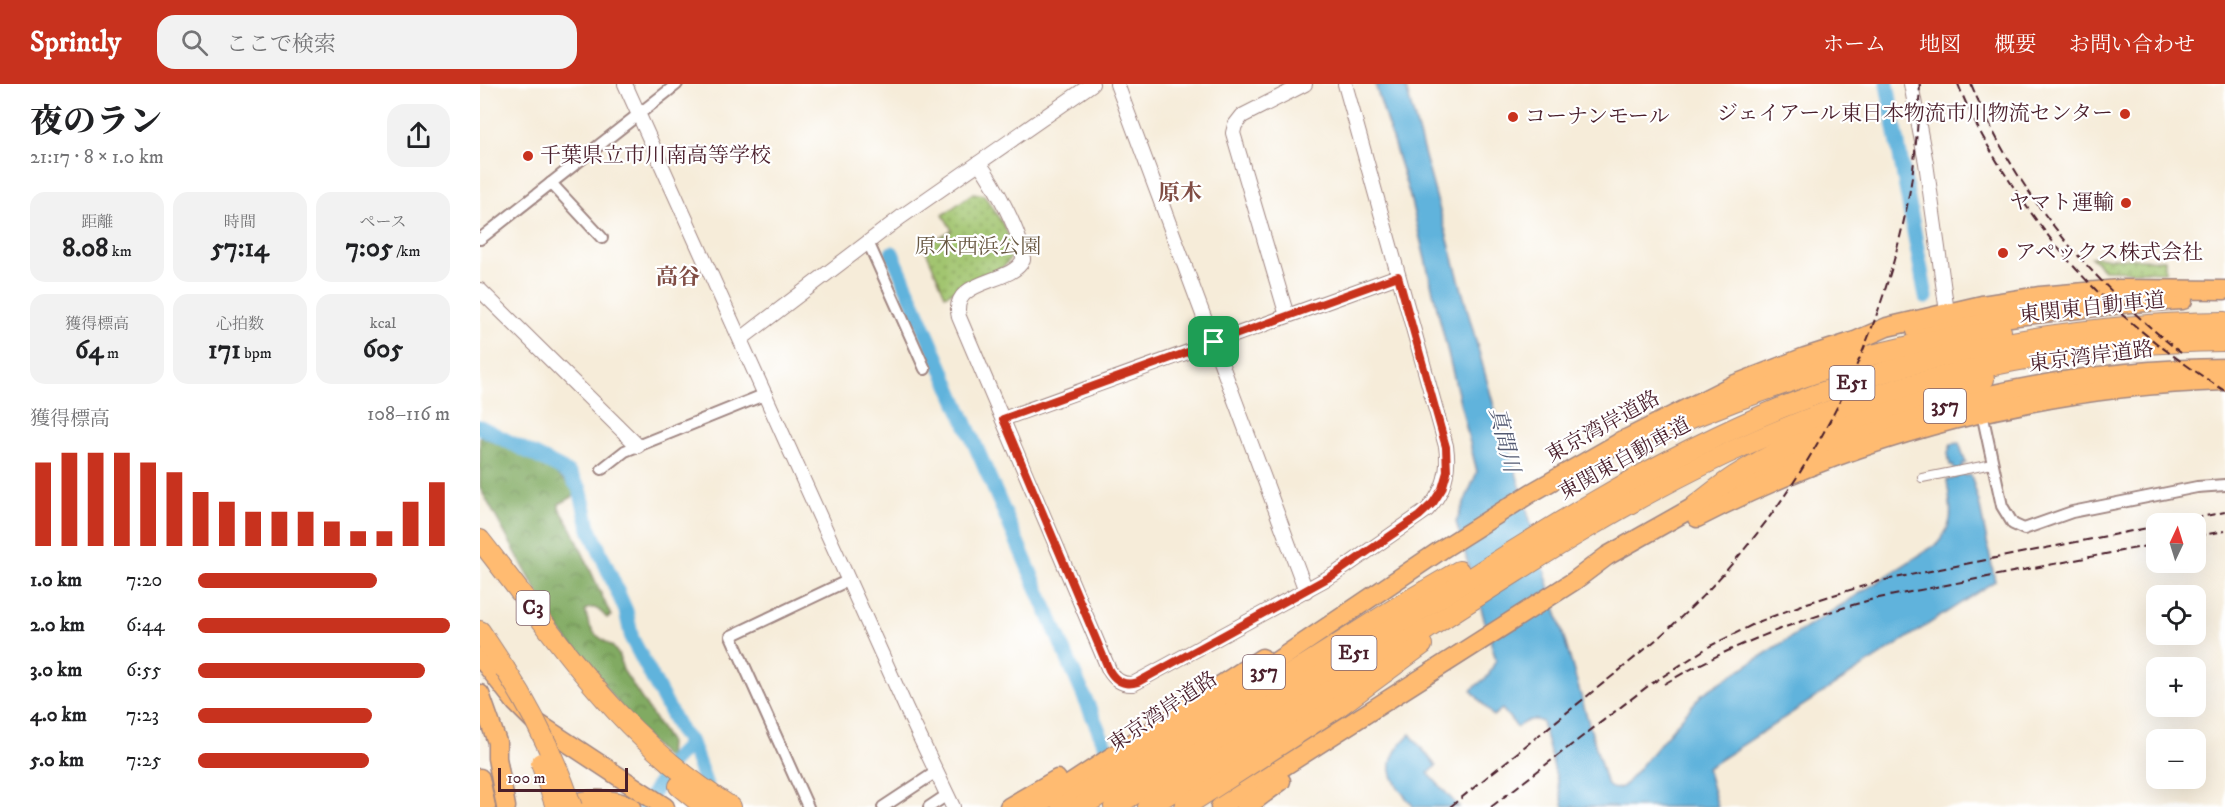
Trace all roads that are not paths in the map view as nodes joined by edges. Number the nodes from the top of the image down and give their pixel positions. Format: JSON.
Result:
{"nodes":[{"id":1,"x":625,"y":84,"type":"edge"},
{"id":2,"x":677,"y":84,"type":"edge"},
{"id":3,"x":1092,"y":84,"type":"edge"},
{"id":4,"x":1117,"y":84,"type":"edge"},
{"id":5,"x":1305,"y":84,"type":"edge"},
{"id":6,"x":1345,"y":84,"type":"edge"},
{"id":7,"x":1911,"y":84,"type":"edge"},
{"id":8,"x":1921,"y":84,"type":"edge"},
{"id":9,"x":639,"y":113,"type":"junction"},
{"id":10,"x":1925,"y":134,"type":"junction"},
{"id":11,"x":979,"y":163,"type":"junction"},
{"id":12,"x":551,"y":183,"type":"junction"},
{"id":13,"x":602,"y":238,"type":"dead end"},
{"id":14,"x":480,"y":239,"type":"edge"},
{"id":15,"x":868,"y":242,"type":"junction"},
{"id":16,"x":1398,"y":276,"type":"junction"},
{"id":17,"x":480,"y":290,"type":"edge"},
{"id":18,"x":2225,"y":290,"type":"edge"},
{"id":19,"x":2225,"y":299,"type":"edge"},
{"id":20,"x":1952,"y":311,"type":"junction"},
{"id":21,"x":1287,"y":316,"type":"junction"},
{"id":22,"x":2225,"y":322,"type":"edge"},
{"id":23,"x":2131,"y":335,"type":"junction"},
{"id":24,"x":741,"y":339,"type":"junction"},
{"id":25,"x":1855,"y":341,"type":"junction"},
{"id":26,"x":2225,"y":341,"type":"edge"},
{"id":27,"x":1214,"y":342,"type":"junction"},
{"id":28,"x":2079,"y":351,"type":"junction"},
{"id":29,"x":925,"y":369,"type":"dead end"},
{"id":30,"x":2221,"y":372,"type":"edge"},
{"id":31,"x":766,"y":394,"type":"junction"},
{"id":32,"x":1982,"y":413,"type":"junction"},
{"id":33,"x":1003,"y":419,"type":"junction"},
{"id":34,"x":1622,"y":441,"type":"junction"},
{"id":35,"x":638,"y":446,"type":"junction"},
{"id":36,"x":1992,"y":464,"type":"junction"},
{"id":37,"x":602,"y":469,"type":"dead end"},
{"id":38,"x":1922,"y":478,"type":"dead end"},
{"id":39,"x":2225,"y":485,"type":"edge"},
{"id":40,"x":1695,"y":506,"type":"junction"},
{"id":41,"x":1597,"y":511,"type":"junction"},
{"id":42,"x":480,"y":540,"type":"edge"},
{"id":43,"x":1441,"y":550,"type":"junction"},
{"id":44,"x":1622,"y":553,"type":"junction"},
{"id":45,"x":1530,"y":563,"type":"junction"},
{"id":46,"x":849,"y":580,"type":"junction"},
{"id":47,"x":1306,"y":591,"type":"junction"},
{"id":48,"x":480,"y":631,"type":"edge"},
{"id":49,"x":480,"y":657,"type":"edge"},
{"id":50,"x":505,"y":669,"type":"junction"},
{"id":51,"x":585,"y":678,"type":"junction"},
{"id":52,"x":480,"y":694,"type":"edge"},
{"id":53,"x":1362,"y":716,"type":"junction"},
{"id":54,"x":480,"y":718,"type":"edge"},
{"id":55,"x":496,"y":758,"type":"junction"},
{"id":56,"x":936,"y":772,"type":"junction"},
{"id":57,"x":480,"y":778,"type":"edge"},
{"id":58,"x":1078,"y":787,"type":"edge"},
{"id":59,"x":950,"y":801,"type":"edge"},
{"id":60,"x":630,"y":806,"type":"edge"},
{"id":61,"x":486,"y":807,"type":"edge"},
{"id":62,"x":506,"y":807,"type":"edge"},
{"id":63,"x":556,"y":807,"type":"edge"},
{"id":64,"x":565,"y":807,"type":"edge"},
{"id":65,"x":572,"y":807,"type":"edge"},
{"id":66,"x":665,"y":807,"type":"edge"},
{"id":67,"x":705,"y":807,"type":"edge"},
{"id":68,"x":731,"y":807,"type":"edge"},
{"id":69,"x":808,"y":807,"type":"edge"},
{"id":70,"x":883,"y":807,"type":"edge"},
{"id":71,"x":929,"y":807,"type":"edge"},
{"id":72,"x":1009,"y":807,"type":"edge"},
{"id":73,"x":1035,"y":807,"type":"edge"},
{"id":74,"x":1061,"y":807,"type":"edge"},
{"id":75,"x":1114,"y":807,"type":"edge"},
{"id":76,"x":1148,"y":807,"type":"edge"},
{"id":77,"x":1184,"y":807,"type":"edge"},
{"id":78,"x":1220,"y":807,"type":"edge"},
{"id":79,"x":1246,"y":807,"type":"edge"}],
"edges":[{"from":1,"to":9,"type":"street"},
{"from":2,"to":9,"type":"street"},
{"from":3,"to":11,"type":"street"},
{"from":4,"to":27,"type":"street"},
{"from":5,"to":21,"type":"street"},
{"from":6,"to":16,"type":"street"},
{"from":7,"to":10,"type":"street"},
{"from":8,"to":10,"type":"street"},
{"from":9,"to":12,"type":"street"},
{"from":9,"to":24,"type":"street"},
{"from":10,"to":20,"type":"street"},
{"from":11,"to":15,"type":"street"},
{"from":11,"to":33,"type":"street"},
{"from":12,"to":13,"type":"street"},
{"from":12,"to":14,"type":"street"},
{"from":15,"to":24,"type":"street"},
{"from":15,"to":29,"type":"street"},
{"from":16,"to":21,"type":"street"},
{"from":16,"to":47,"type":"street"},
{"from":17,"to":35,"type":"street"},
{"from":18,"to":20,"type":"highway","name":"東京湾岸道路","number":"357"},
{"from":19,"to":25,"type":"highway","name":"東京湾岸道路","number":"357"},
{"from":20,"to":25,"type":"highway","name":"東京湾岸道路","number":"357"},
{"from":21,"to":27,"type":"street"},
{"from":22,"to":23,"type":"highway","name":"東関東自動車道","number":"E51"},
{"from":23,"to":26,"type":"highway","name":"東関東自動車道","number":"E51"},
{"from":23,"to":28,"type":"highway","name":"東関東自動車道","number":"E51"},
{"from":23,"to":34,"type":"highway"},
{"from":23,"to":41,"type":"highway","name":"東関東自動車道","number":"E51"},
{"from":24,"to":31,"type":"street"},
{"from":25,"to":34,"type":"highway","name":"東京湾岸道路","number":"357"},
{"from":27,"to":33,"type":"street"},
{"from":27,"to":47,"type":"street"},
{"from":28,"to":40,"type":"highway"},
{"from":28,"to":41,"type":"highway","name":"東関東自動車道","number":"E51"},
{"from":30,"to":32,"type":"highway","name":"東京湾岸道路","number":"357"},
{"from":30,"to":40,"type":"highway","name":"東京湾岸道路","number":"357"},
{"from":31,"to":35,"type":"street"},
{"from":31,"to":46,"type":"street"},
{"from":32,"to":36,"type":"street"},
{"from":32,"to":44,"type":"highway","name":"東京湾岸道路","number":"357"},
{"from":33,"to":47,"type":"street"},
{"from":34,"to":43,"type":"highway","name":"東京湾岸道路","number":"357"},
{"from":35,"to":37,"type":"street"},
{"from":36,"to":38,"type":"street"},
{"from":36,"to":39,"type":"street"},
{"from":40,"to":44,"type":"highway","name":"東京湾岸道路","number":"357"},
{"from":41,"to":45,"type":"highway","name":"東関東自動車道","number":"E51"},
{"from":41,"to":58,"type":"highway"},
{"from":41,"to":75,"type":"highway","name":"東関東自動車道","number":"E51"},
{"from":42,"to":51,"type":"highway","number":"C3"},
{"from":43,"to":58,"type":"highway","name":"東京湾岸道路","number":"357"},
{"from":43,"to":58,"type":"highway"},
{"from":44,"to":53,"type":"highway","name":"東京湾岸道路","number":"357"},
{"from":45,"to":76,"type":"highway","name":"東関東自動車道","number":"E51"},
{"from":45,"to":77,"type":"highway"},
{"from":46,"to":56,"type":"street"},
{"from":46,"to":69,"type":"street"},
{"from":48,"to":50,"type":"highway"},
{"from":49,"to":66,"type":"highway"},
{"from":50,"to":63,"type":"highway","bridge":true},
{"from":50,"to":65,"type":"highway","bridge":true},
{"from":51,"to":67,"type":"highway"},
{"from":51,"to":68,"type":"highway"},
{"from":52,"to":55,"type":"highway"},
{"from":53,"to":78,"type":"highway","name":"東京湾岸道路","number":"357"},
{"from":53,"to":79,"type":"highway"},
{"from":54,"to":55,"type":"highway"},
{"from":55,"to":62,"type":"highway"},
{"from":56,"to":59,"type":"street"},
{"from":56,"to":70,"type":"street"},
{"from":57,"to":61,"type":"highway"},
{"from":58,"to":72,"type":"highway"},
{"from":58,"to":73,"type":"highway"},
{"from":58,"to":74,"type":"highway","name":"東京湾岸道路","number":"357"},
{"from":59,"to":71,"type":"street"},
{"from":60,"to":64,"type":"highway"}]}
